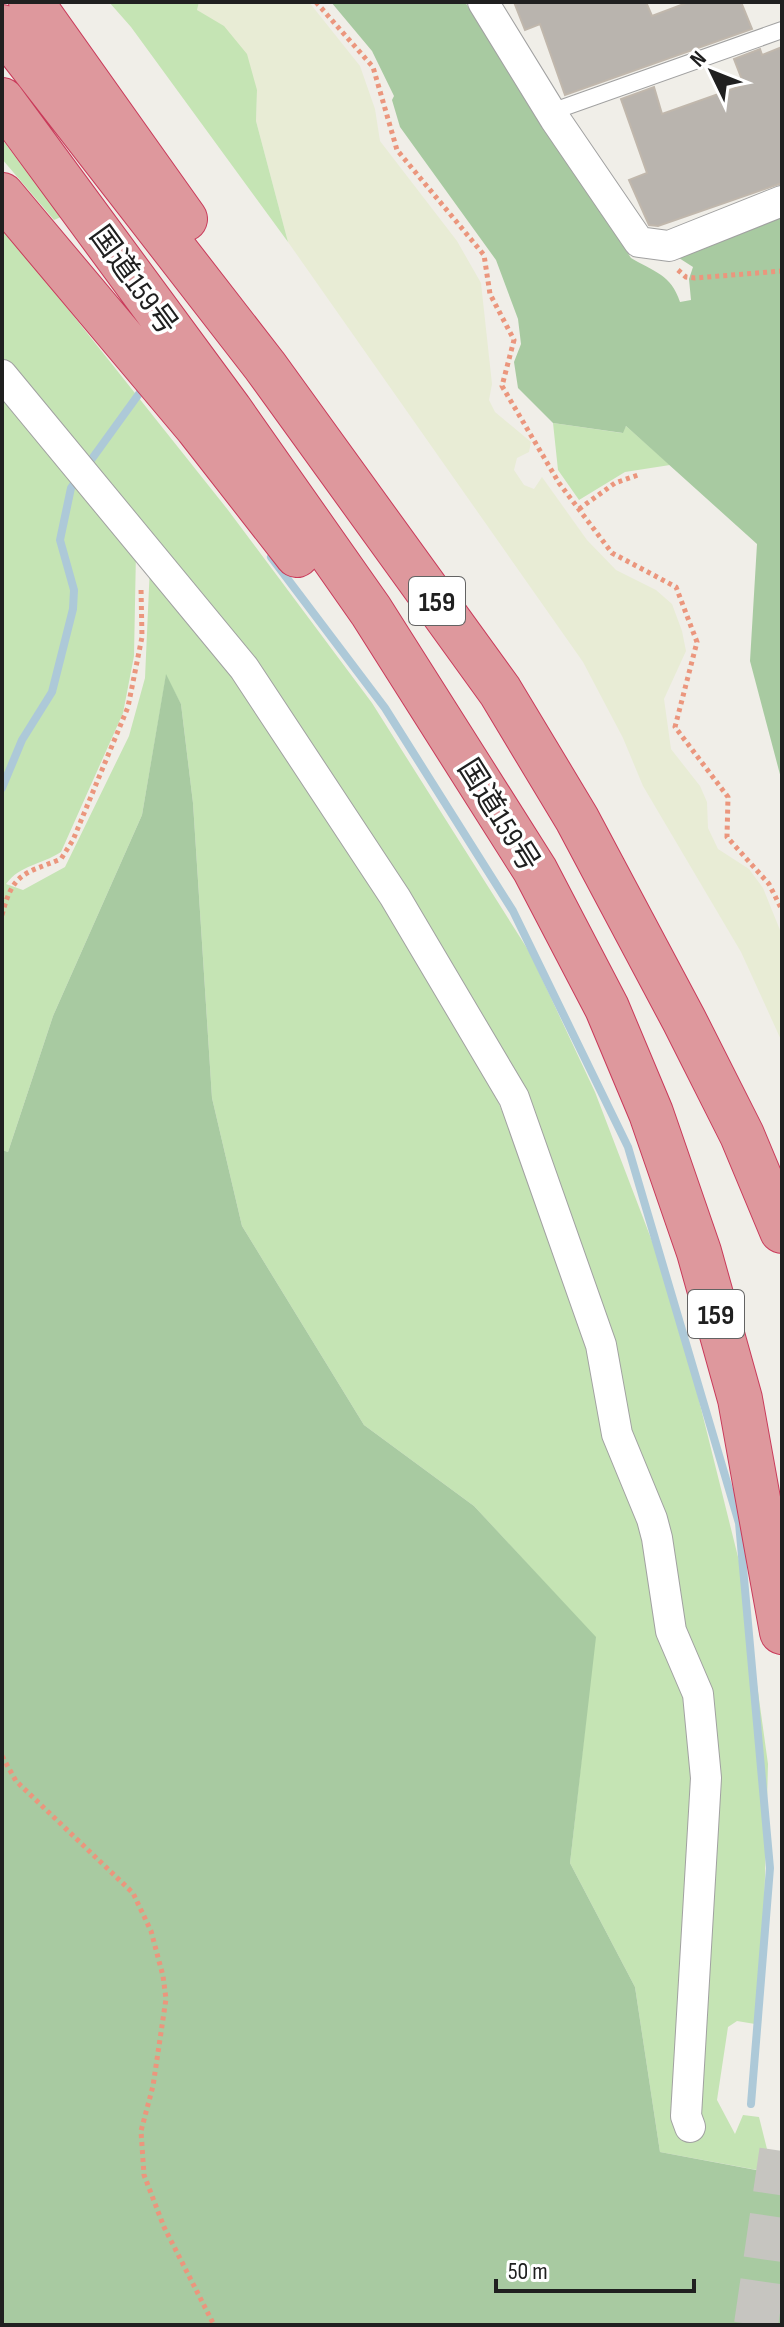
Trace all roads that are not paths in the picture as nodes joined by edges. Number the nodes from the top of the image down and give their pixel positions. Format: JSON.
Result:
{"nodes":[{"id":1,"x":31,"y":2,"type":"edge"},
{"id":2,"x":483,"y":2,"type":"edge"},
{"id":3,"x":2,"y":27,"type":"edge"},
{"id":4,"x":782,"y":30,"type":"edge"},
{"id":5,"x":2,"y":100,"type":"edge"},
{"id":6,"x":551,"y":112,"type":"junction"},
{"id":7,"x":2,"y":195,"type":"edge"},
{"id":8,"x":782,"y":201,"type":"edge"},
{"id":9,"x":2,"y":375,"type":"edge"},
{"id":10,"x":433,"y":595,"type":"junction"},
{"id":11,"x":535,"y":870,"type":"junction"},
{"id":12,"x":782,"y":1231,"type":"edge"},
{"id":13,"x":782,"y":1632,"type":"edge"},
{"id":14,"x":690,"y":2127,"type":"dead end"}],
"edges":[{"from":1,"to":10,"type":"highway","number":"159"},
{"from":2,"to":6,"type":"street"},
{"from":3,"to":10,"type":"highway","name":"国道159号","number":"159"},
{"from":4,"to":6,"type":"lane"},
{"from":5,"to":11,"type":"highway","name":"国道159号","number":"159"},
{"from":6,"to":8,"type":"street"},
{"from":7,"to":11,"type":"highway","number":"159"},
{"from":9,"to":14,"type":"street"},
{"from":10,"to":12,"type":"highway","name":"国道159号","number":"159"},
{"from":11,"to":13,"type":"highway","name":"国道159号","number":"159"}]}
